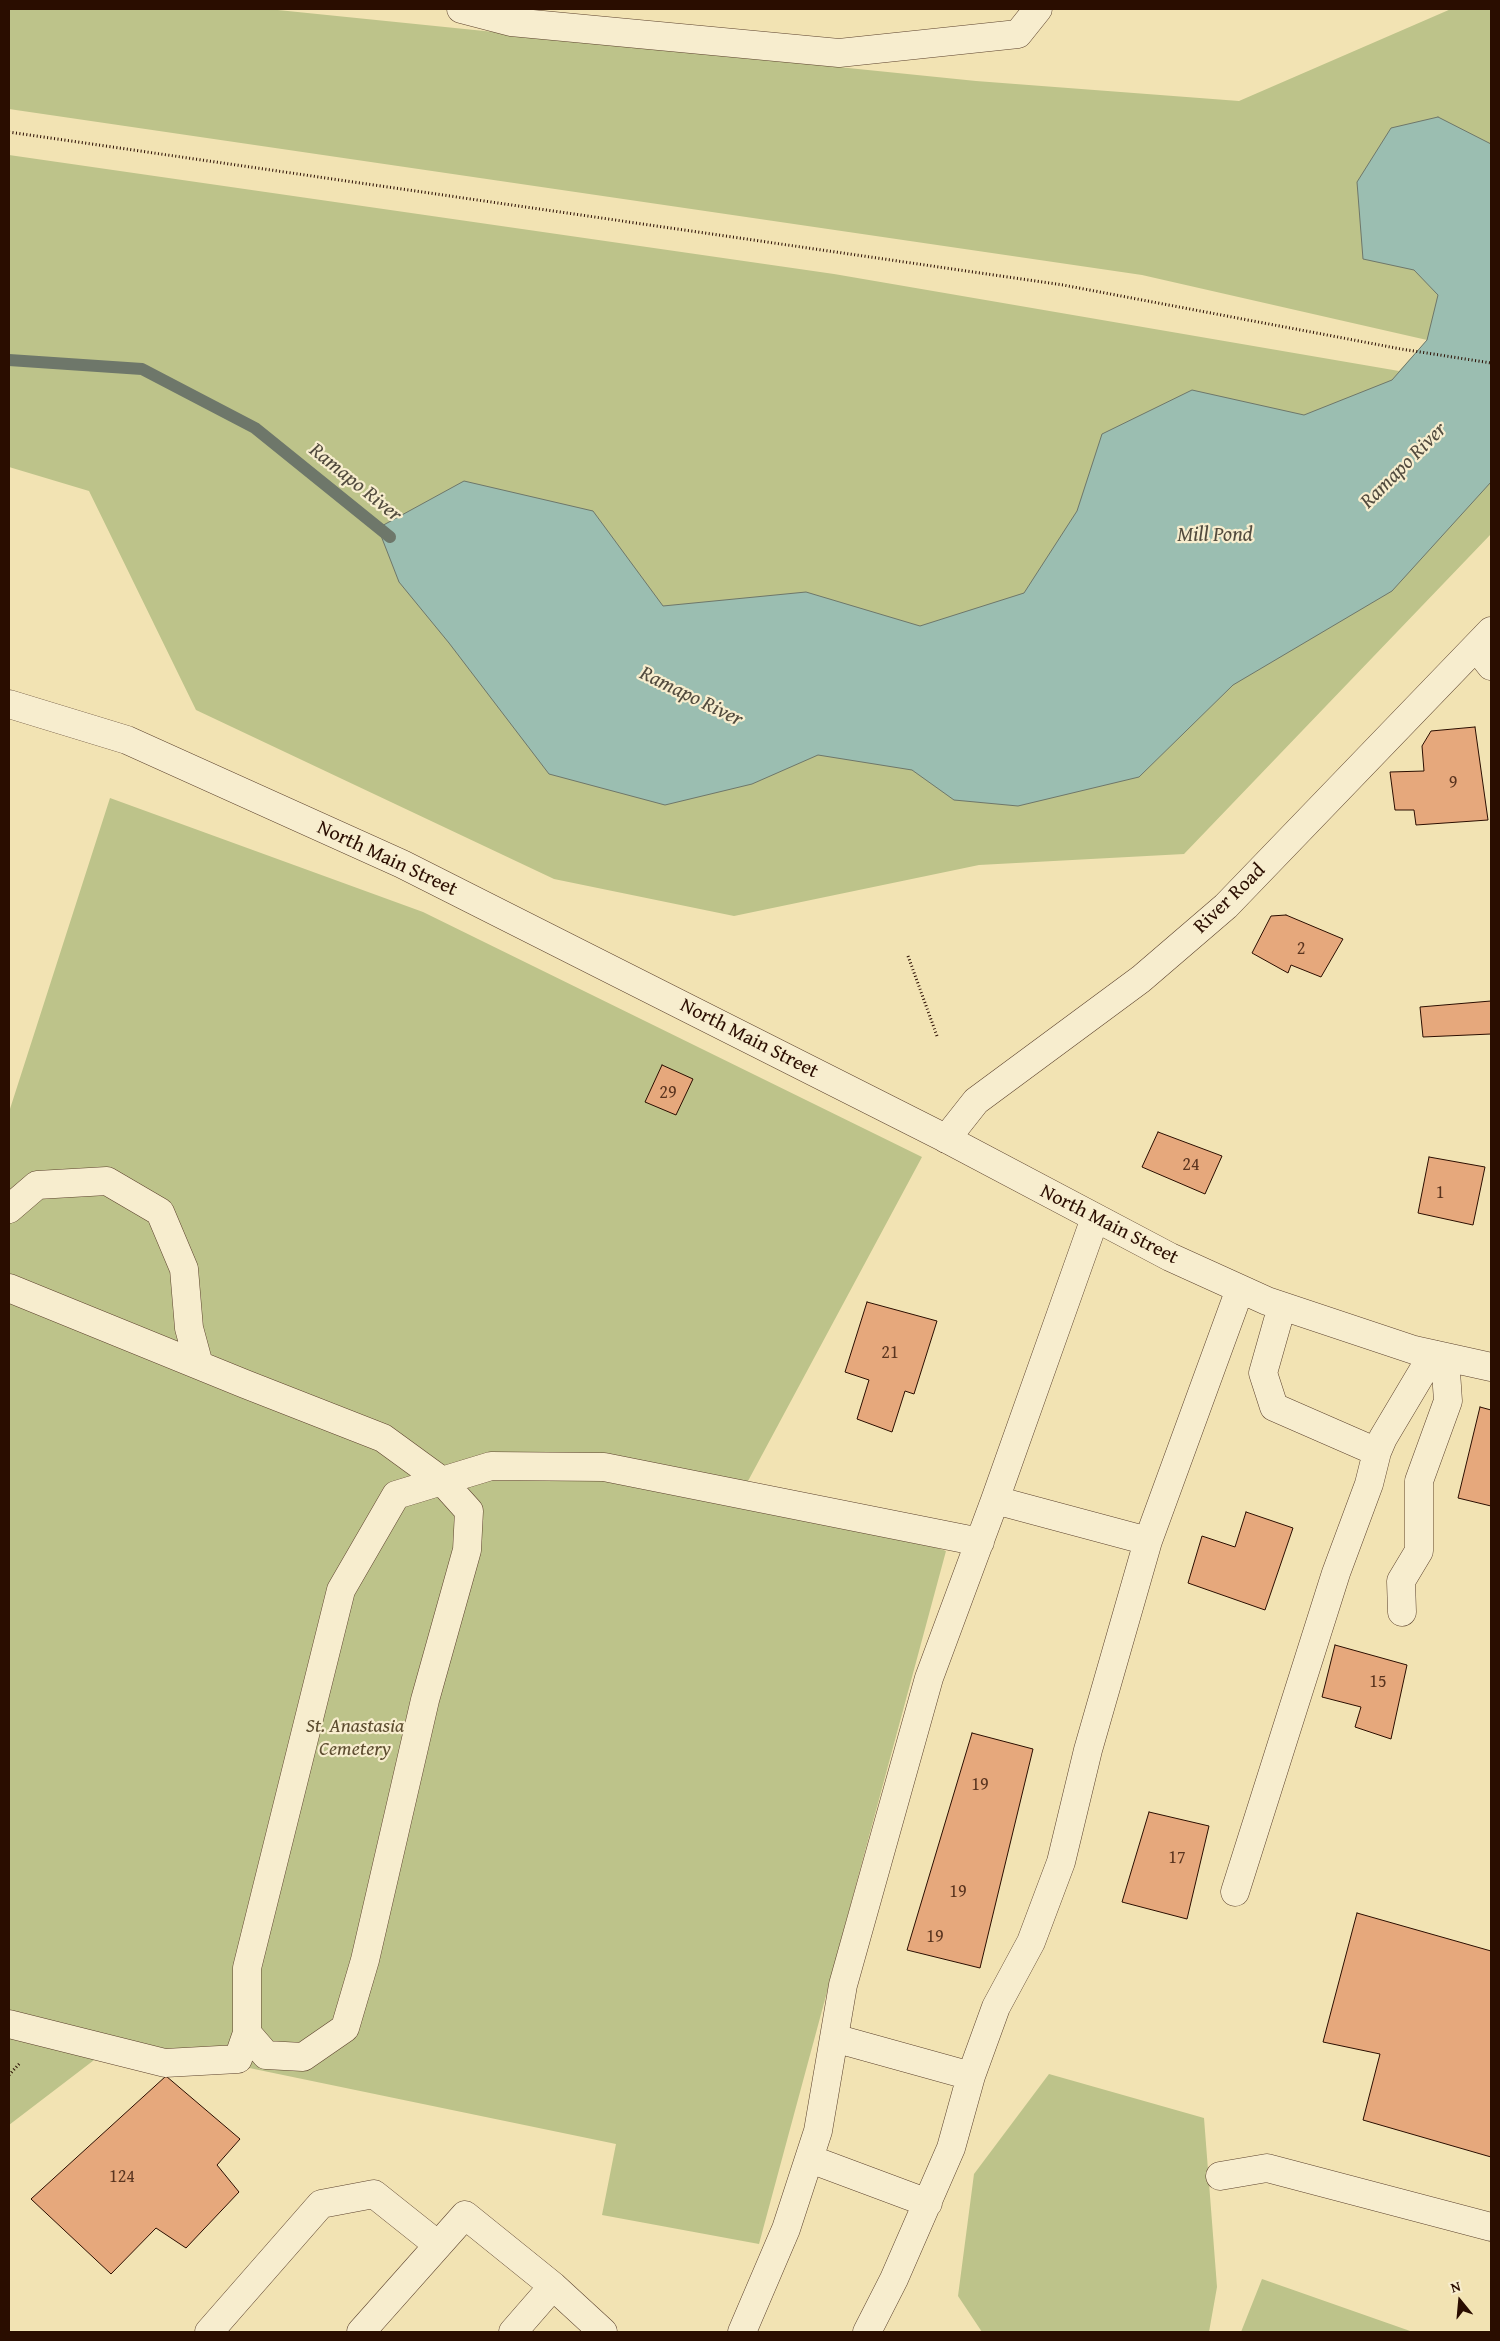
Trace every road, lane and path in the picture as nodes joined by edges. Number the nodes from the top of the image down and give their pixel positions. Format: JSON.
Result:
{"nodes":[{"id":1,"x":461,"y":9,"type":"edge"},
{"id":2,"x":1038,"y":9,"type":"edge"},
{"id":3,"x":9,"y":132,"type":"edge"},
{"id":4,"x":1491,"y":363,"type":"edge"},
{"id":5,"x":1486,"y":648,"type":"edge"},
{"id":6,"x":9,"y":704,"type":"edge"},
{"id":7,"x":908,"y":956,"type":"dead end"},
{"id":8,"x":937,"y":1036,"type":"dead end"},
{"id":9,"x":946,"y":1139,"type":"junction"},
{"id":10,"x":9,"y":1209,"type":"edge"},
{"id":11,"x":1095,"y":1218,"type":"junction"},
{"id":12,"x":9,"y":1288,"type":"edge"},
{"id":13,"x":1240,"y":1289,"type":"junction"},
{"id":14,"x":1282,"y":1306,"type":"junction"},
{"id":15,"x":1439,"y":1356,"type":"junction"},
{"id":16,"x":199,"y":1366,"type":"junction"},
{"id":17,"x":1491,"y":1367,"type":"edge"},
{"id":18,"x":1378,"y":1452,"type":"junction"},
{"id":19,"x":442,"y":1481,"type":"junction"},
{"id":20,"x":995,"y":1500,"type":"junction"},
{"id":21,"x":1148,"y":1541,"type":"junction"},
{"id":22,"x":980,"y":1542,"type":"junction"},
{"id":23,"x":1402,"y":1612,"type":"dead end"},
{"id":24,"x":1235,"y":1892,"type":"dead end"},
{"id":25,"x":9,"y":2024,"type":"edge"},
{"id":26,"x":247,"y":2033,"type":"junction"},
{"id":27,"x":834,"y":2038,"type":"junction"},
{"id":28,"x":972,"y":2076,"type":"junction"},
{"id":29,"x":810,"y":2159,"type":"junction"},
{"id":30,"x":1220,"y":2176,"type":"dead end"},
{"id":31,"x":928,"y":2203,"type":"junction"},
{"id":32,"x":1491,"y":2227,"type":"edge"},
{"id":33,"x":438,"y":2245,"type":"junction"},
{"id":34,"x":553,"y":2286,"type":"junction"},
{"id":35,"x":209,"y":2332,"type":"edge"},
{"id":36,"x":361,"y":2332,"type":"edge"},
{"id":37,"x":513,"y":2332,"type":"edge"},
{"id":38,"x":603,"y":2332,"type":"edge"},
{"id":39,"x":742,"y":2332,"type":"edge"},
{"id":40,"x":867,"y":2332,"type":"edge"}],
"edges":[{"from":1,"to":2,"type":"street"},
{"from":3,"to":4,"type":"path"},
{"from":5,"to":9,"type":"street","name":"River Road"},
{"from":6,"to":9,"type":"street","name":"North Main Street"},
{"from":7,"to":8,"type":"path"},
{"from":9,"to":11,"type":"street","name":"North Main Street"},
{"from":10,"to":16,"type":"street"},
{"from":11,"to":13,"type":"street","name":"North Main Street"},
{"from":11,"to":20,"type":"street"},
{"from":12,"to":16,"type":"street"},
{"from":13,"to":14,"type":"street","name":"North Main Street"},
{"from":13,"to":21,"type":"street"},
{"from":14,"to":15,"type":"street","name":"North Main Street"},
{"from":14,"to":18,"type":"street"},
{"from":15,"to":17,"type":"street","name":"North Main Street"},
{"from":15,"to":18,"type":"street"},
{"from":15,"to":23,"type":"street"},
{"from":16,"to":19,"type":"street"},
{"from":18,"to":24,"type":"street"},
{"from":19,"to":22,"type":"street"},
{"from":19,"to":26,"type":"street"},
{"from":19,"to":26,"type":"street"},
{"from":20,"to":21,"type":"street"},
{"from":20,"to":22,"type":"street"},
{"from":21,"to":28,"type":"street"},
{"from":22,"to":27,"type":"street"},
{"from":25,"to":26,"type":"street"},
{"from":27,"to":28,"type":"street"},
{"from":27,"to":29,"type":"street"},
{"from":28,"to":31,"type":"street"},
{"from":29,"to":31,"type":"street"},
{"from":29,"to":39,"type":"street"},
{"from":30,"to":32,"type":"street"},
{"from":31,"to":40,"type":"street"},
{"from":33,"to":34,"type":"street"},
{"from":33,"to":35,"type":"street"},
{"from":33,"to":36,"type":"street"},
{"from":34,"to":37,"type":"street"},
{"from":34,"to":38,"type":"street"}]}
